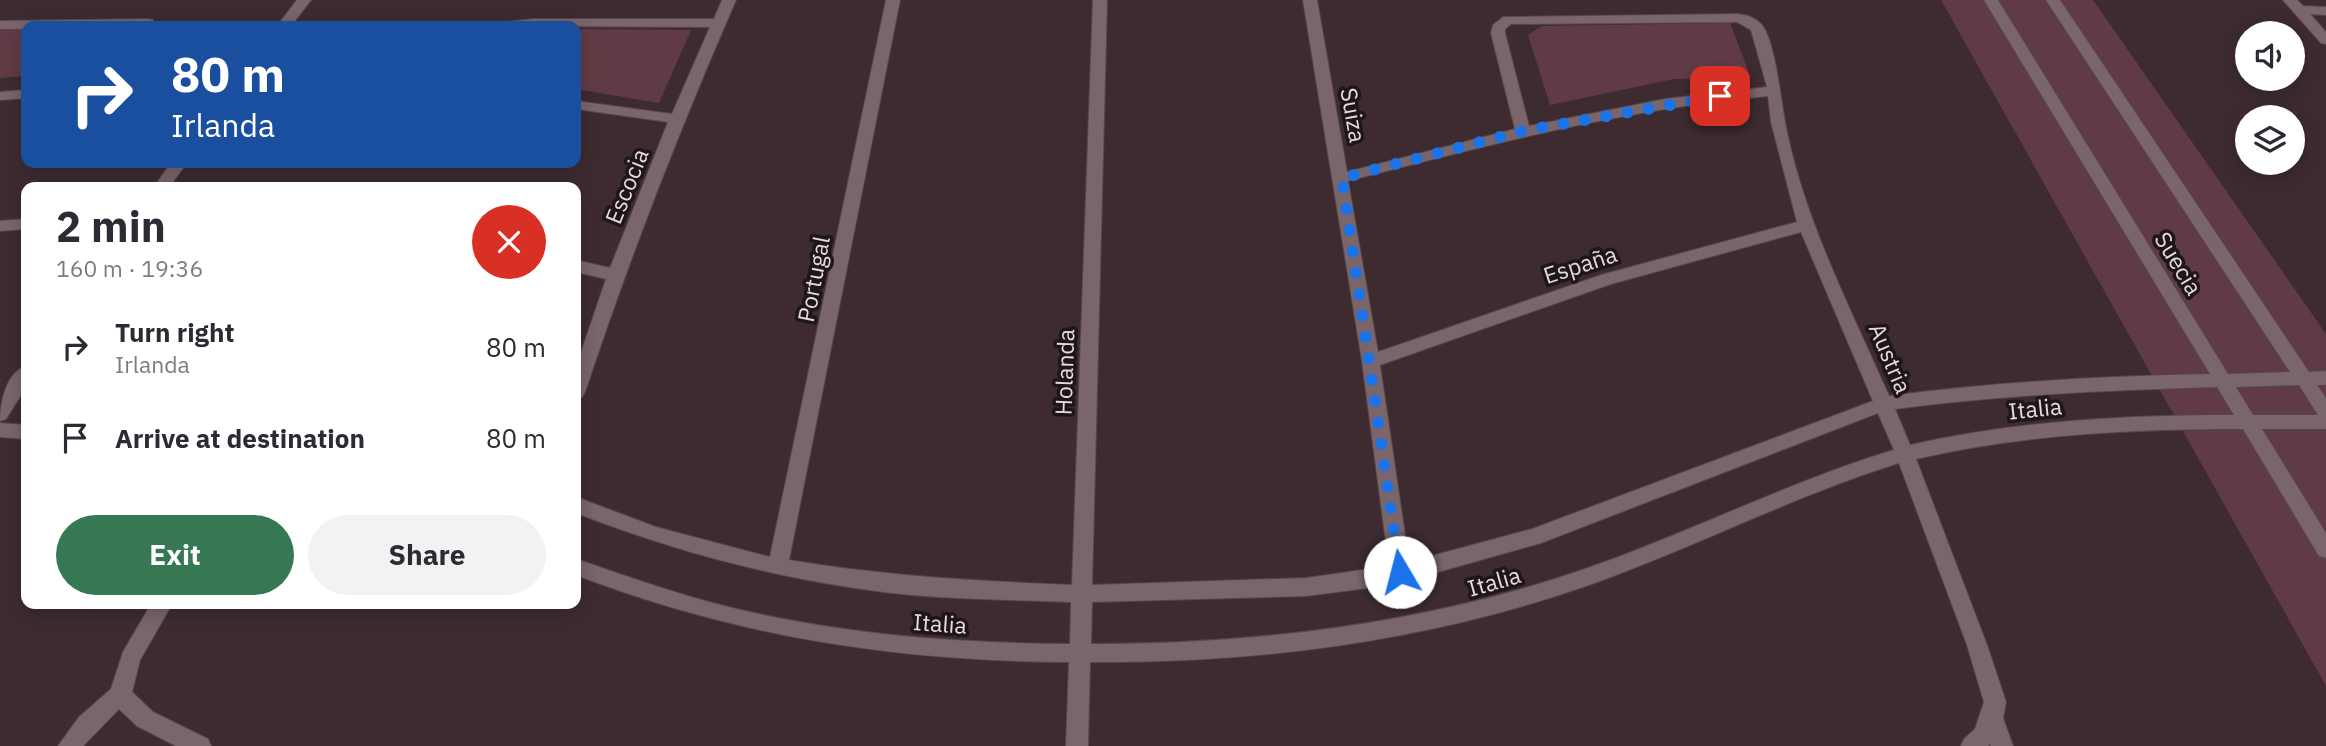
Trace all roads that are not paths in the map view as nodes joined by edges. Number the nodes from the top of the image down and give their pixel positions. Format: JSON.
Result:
{"nodes":[{"id":1,"x":304,"y":0,"type":"edge"},
{"id":2,"x":729,"y":0,"type":"edge"},
{"id":3,"x":893,"y":0,"type":"edge"},
{"id":4,"x":1100,"y":0,"type":"edge"},
{"id":5,"x":1310,"y":0,"type":"edge"},
{"id":6,"x":1992,"y":0,"type":"edge"},
{"id":7,"x":2053,"y":0,"type":"edge"},
{"id":8,"x":2294,"y":5,"type":"edge"},
{"id":9,"x":2326,"y":11,"type":"edge"},
{"id":10,"x":288,"y":21,"type":"edge"},
{"id":11,"x":581,"y":23,"type":"edge"},
{"id":12,"x":720,"y":23,"type":"junction"},
{"id":13,"x":0,"y":25,"type":"edge"},
{"id":14,"x":21,"y":25,"type":"edge"},
{"id":15,"x":2326,"y":40,"type":"edge"},
{"id":16,"x":1775,"y":91,"type":"junction"},
{"id":17,"x":21,"y":94,"type":"edge"},
{"id":18,"x":0,"y":96,"type":"edge"},
{"id":19,"x":581,"y":106,"type":"edge"},
{"id":20,"x":677,"y":119,"type":"junction"},
{"id":21,"x":1523,"y":131,"type":"junction"},
{"id":22,"x":1342,"y":178,"type":"junction"},
{"id":23,"x":21,"y":225,"type":"edge"},
{"id":24,"x":1806,"y":225,"type":"junction"},
{"id":25,"x":0,"y":226,"type":"edge"},
{"id":26,"x":581,"y":267,"type":"edge"},
{"id":27,"x":615,"y":275,"type":"junction"},
{"id":28,"x":1371,"y":361,"type":"junction"},
{"id":29,"x":581,"y":377,"type":"edge"},
{"id":30,"x":2304,"y":377,"type":"junction"},
{"id":31,"x":2326,"y":378,"type":"edge"},
{"id":32,"x":2222,"y":379,"type":"junction"},
{"id":33,"x":14,"y":389,"type":"edge"},
{"id":34,"x":1882,"y":404,"type":"junction"},
{"id":35,"x":2326,"y":412,"type":"edge"},
{"id":36,"x":0,"y":414,"type":"edge"},
{"id":37,"x":2249,"y":422,"type":"junction"},
{"id":38,"x":2326,"y":422,"type":"edge"},
{"id":39,"x":0,"y":430,"type":"edge"},
{"id":40,"x":21,"y":432,"type":"edge"},
{"id":41,"x":1905,"y":454,"type":"junction"},
{"id":42,"x":581,"y":507,"type":"edge"},
{"id":43,"x":2326,"y":550,"type":"edge"},
{"id":44,"x":778,"y":567,"type":"junction"},
{"id":45,"x":581,"y":569,"type":"edge"},
{"id":46,"x":1400,"y":572,"type":"junction"},
{"id":47,"x":1081,"y":594,"type":"junction"},
{"id":48,"x":159,"y":609,"type":"edge"},
{"id":49,"x":1079,"y":653,"type":"junction"},
{"id":50,"x":121,"y":694,"type":"junction"},
{"id":51,"x":1992,"y":718,"type":"junction"},
{"id":52,"x":69,"y":746,"type":"edge"},
{"id":53,"x":200,"y":746,"type":"edge"},
{"id":54,"x":1077,"y":746,"type":"edge"},
{"id":55,"x":1972,"y":746,"type":"edge"},
{"id":56,"x":2002,"y":746,"type":"edge"}],
"edges":[{"from":1,"to":10,"type":"street"},
{"from":2,"to":12,"type":"street","name":"Escocia"},
{"from":3,"to":44,"type":"street","name":"Portugal"},
{"from":4,"to":47,"type":"street","name":"Holanda"},
{"from":5,"to":22,"type":"street","name":"Suiza"},
{"from":6,"to":32,"type":"street","name":"Suecia"},
{"from":7,"to":30,"type":"street","name":"Suecia"},
{"from":8,"to":9,"type":"street"},
{"from":8,"to":15,"type":"street"},
{"from":11,"to":12,"type":"street"},
{"from":12,"to":20,"type":"street","name":"Escocia"},
{"from":13,"to":14,"type":"street"},
{"from":16,"to":21,"type":"street"},
{"from":16,"to":21,"type":"street","name":"Austria"},
{"from":16,"to":24,"type":"street","name":"Austria"},
{"from":17,"to":18,"type":"street"},
{"from":19,"to":20,"type":"street"},
{"from":20,"to":27,"type":"street","name":"Escocia"},
{"from":21,"to":22,"type":"street"},
{"from":22,"to":28,"type":"street","name":"Suiza"},
{"from":23,"to":25,"type":"street"},
{"from":24,"to":28,"type":"street","name":"España"},
{"from":24,"to":34,"type":"street","name":"Austria"},
{"from":26,"to":27,"type":"street"},
{"from":27,"to":29,"type":"street","name":"Escocia"},
{"from":28,"to":46,"type":"street","name":"Suiza"},
{"from":30,"to":31,"type":"street","name":"Italia"},
{"from":30,"to":32,"type":"street","name":"Italia"},
{"from":30,"to":35,"type":"street","name":"Suecia"},
{"from":32,"to":34,"type":"street","name":"Italia"},
{"from":32,"to":37,"type":"street","name":"Suecia"},
{"from":33,"to":36,"type":"street"},
{"from":34,"to":41,"type":"street","name":"Austria"},
{"from":34,"to":46,"type":"street","name":"Italia"},
{"from":37,"to":38,"type":"street","name":"Italia"},
{"from":37,"to":41,"type":"street","name":"Italia"},
{"from":37,"to":43,"type":"street","name":"Suecia"},
{"from":39,"to":40,"type":"street"},
{"from":41,"to":49,"type":"street","name":"Italia"},
{"from":41,"to":51,"type":"street","name":"Austria"},
{"from":42,"to":44,"type":"street","name":"Italia"},
{"from":44,"to":47,"type":"street","name":"Italia"},
{"from":45,"to":49,"type":"street","name":"Italia"},
{"from":46,"to":47,"type":"street","name":"Italia"},
{"from":47,"to":49,"type":"street","name":"Holanda"},
{"from":48,"to":50,"type":"street"},
{"from":49,"to":54,"type":"street","name":"Holanda"},
{"from":50,"to":52,"type":"street"},
{"from":50,"to":53,"type":"street"},
{"from":51,"to":55,"type":"street"},
{"from":51,"to":56,"type":"street","name":"Austria"}]}
